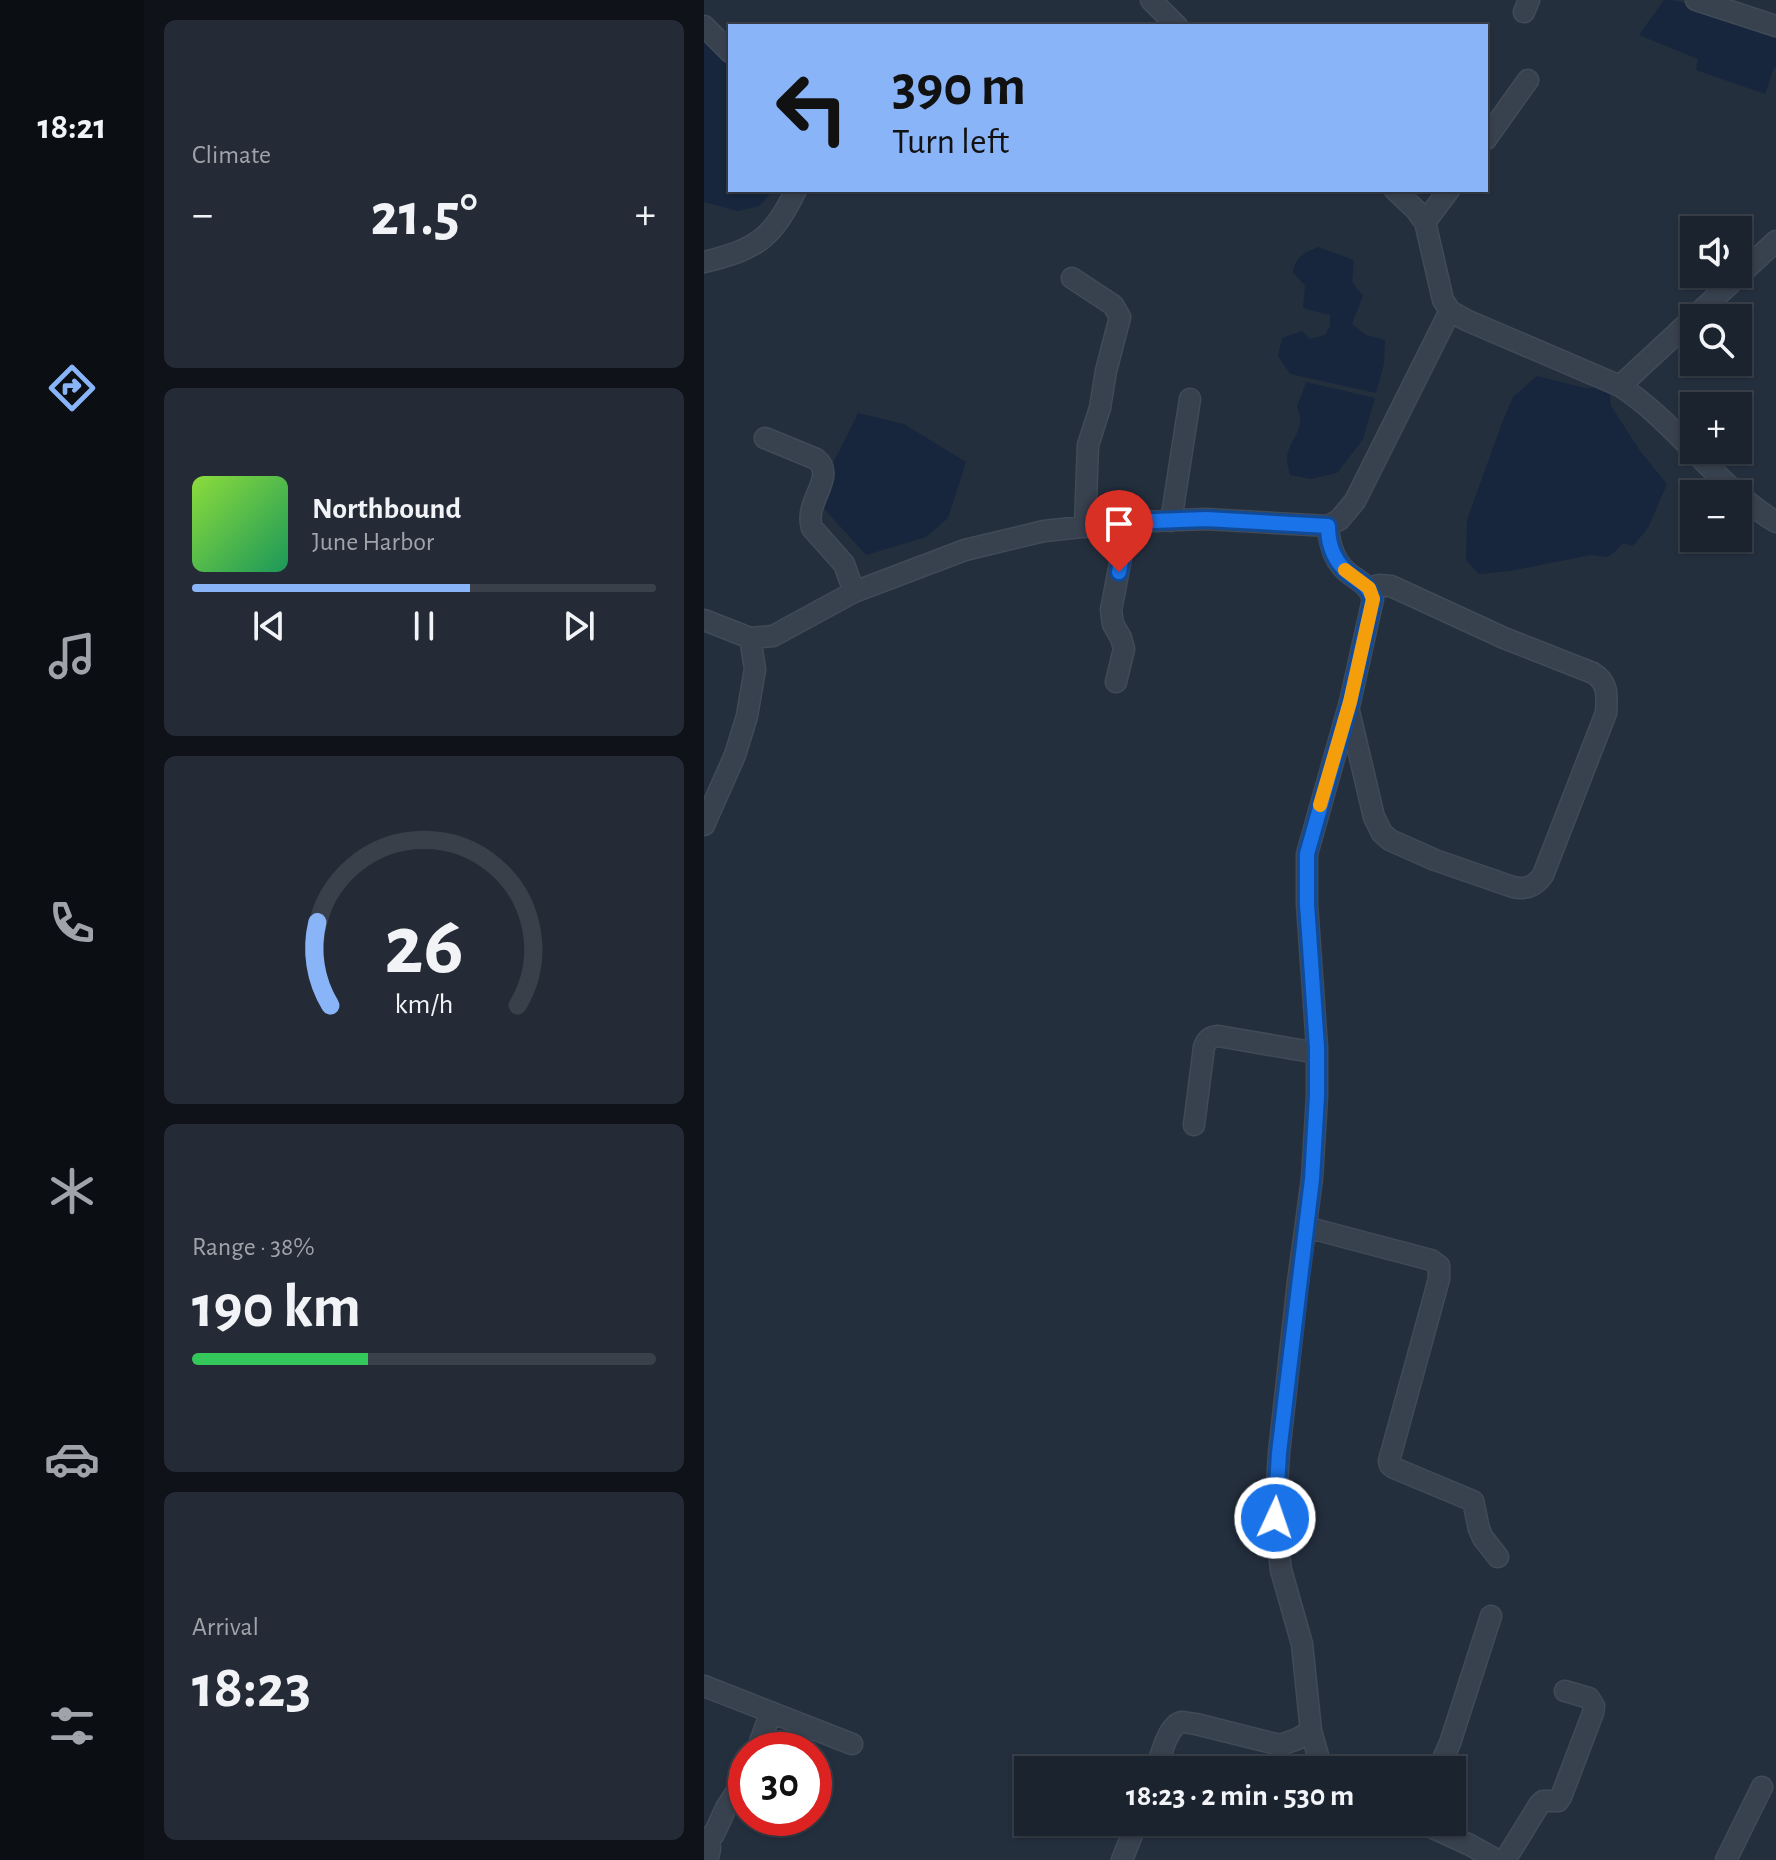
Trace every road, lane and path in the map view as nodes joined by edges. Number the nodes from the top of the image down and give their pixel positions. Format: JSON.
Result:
{"nodes":[{"id":1,"x":1151,"y":0,"type":"edge"},
{"id":2,"x":1696,"y":0,"type":"edge"},
{"id":3,"x":1175,"y":24,"type":"edge"},
{"id":4,"x":704,"y":26,"type":"edge"},
{"id":5,"x":1776,"y":26,"type":"edge"},
{"id":6,"x":728,"y":50,"type":"edge"},
{"id":7,"x":1528,"y":80,"type":"dead end"},
{"id":8,"x":1488,"y":136,"type":"edge"},
{"id":9,"x":795,"y":192,"type":"edge"},
{"id":10,"x":1397,"y":192,"type":"edge"},
{"id":11,"x":1448,"y":192,"type":"edge"},
{"id":12,"x":1425,"y":222,"type":"junction"},
{"id":13,"x":1776,"y":241,"type":"edge"},
{"id":14,"x":704,"y":262,"type":"edge"},
{"id":15,"x":1072,"y":278,"type":"dead end"},
{"id":16,"x":1450,"y":311,"type":"junction"},
{"id":17,"x":1620,"y":386,"type":"junction"},
{"id":18,"x":1190,"y":399,"type":"dead end"},
{"id":19,"x":765,"y":438,"type":"dead end"},
{"id":20,"x":1171,"y":521,"type":"junction"},
{"id":21,"x":1128,"y":522,"type":"junction"},
{"id":22,"x":1776,"y":522,"type":"edge"},
{"id":23,"x":1328,"y":526,"type":"junction"},
{"id":24,"x":1085,"y":527,"type":"junction"},
{"id":25,"x":1369,"y":588,"type":"junction"},
{"id":26,"x":854,"y":592,"type":"junction"},
{"id":27,"x":704,"y":620,"type":"edge"},
{"id":28,"x":750,"y":638,"type":"junction"},
{"id":29,"x":1116,"y":682,"type":"dead end"},
{"id":30,"x":1348,"y":706,"type":"junction"},
{"id":31,"x":704,"y":825,"type":"edge"},
{"id":32,"x":1317,"y":1053,"type":"junction"},
{"id":33,"x":1194,"y":1125,"type":"dead end"},
{"id":34,"x":1306,"y":1227,"type":"junction"},
{"id":35,"x":1498,"y":1557,"type":"dead end"},
{"id":36,"x":1491,"y":1616,"type":"dead end"},
{"id":37,"x":704,"y":1686,"type":"edge"},
{"id":38,"x":1565,"y":1691,"type":"dead end"},
{"id":39,"x":771,"y":1712,"type":"junction"},
{"id":40,"x":1311,"y":1731,"type":"junction"},
{"id":41,"x":764,"y":1732,"type":"edge"},
{"id":42,"x":852,"y":1744,"type":"dead end"},
{"id":43,"x":1161,"y":1756,"type":"edge"},
{"id":44,"x":1318,"y":1756,"type":"edge"},
{"id":45,"x":1444,"y":1756,"type":"edge"},
{"id":46,"x":1762,"y":1787,"type":"dead end"},
{"id":47,"x":728,"y":1805,"type":"edge"},
{"id":48,"x":1131,"y":1836,"type":"edge"},
{"id":49,"x":1450,"y":1836,"type":"edge"},
{"id":50,"x":706,"y":1846,"type":"edge"},
{"id":51,"x":1122,"y":1860,"type":"edge"},
{"id":52,"x":1497,"y":1860,"type":"edge"},
{"id":53,"x":1505,"y":1860,"type":"edge"},
{"id":54,"x":1726,"y":1860,"type":"edge"}],
"edges":[{"from":1,"to":3,"type":"street"},
{"from":2,"to":5,"type":"street"},
{"from":4,"to":6,"type":"street"},
{"from":7,"to":8,"type":"street"},
{"from":9,"to":14,"type":"street"},
{"from":10,"to":12,"type":"street"},
{"from":11,"to":12,"type":"street"},
{"from":12,"to":16,"type":"street"},
{"from":13,"to":17,"type":"street"},
{"from":15,"to":24,"type":"street"},
{"from":16,"to":17,"type":"street"},
{"from":16,"to":23,"type":"street"},
{"from":17,"to":22,"type":"street"},
{"from":18,"to":20,"type":"street"},
{"from":19,"to":26,"type":"street"},
{"from":20,"to":21,"type":"street"},
{"from":20,"to":23,"type":"street"},
{"from":21,"to":24,"type":"street"},
{"from":21,"to":29,"type":"street"},
{"from":23,"to":25,"type":"street"},
{"from":24,"to":26,"type":"street"},
{"from":25,"to":30,"type":"street"},
{"from":25,"to":30,"type":"street"},
{"from":26,"to":28,"type":"street"},
{"from":27,"to":28,"type":"street"},
{"from":28,"to":31,"type":"street"},
{"from":30,"to":32,"type":"street"},
{"from":32,"to":33,"type":"street"},
{"from":32,"to":34,"type":"street"},
{"from":34,"to":35,"type":"street"},
{"from":34,"to":40,"type":"street"},
{"from":36,"to":45,"type":"street"},
{"from":37,"to":39,"type":"street"},
{"from":38,"to":53,"type":"street"},
{"from":39,"to":41,"type":"street"},
{"from":39,"to":42,"type":"street"},
{"from":40,"to":43,"type":"street"},
{"from":40,"to":44,"type":"street"},
{"from":46,"to":54,"type":"street"},
{"from":47,"to":50,"type":"street"},
{"from":48,"to":51,"type":"street"},
{"from":49,"to":52,"type":"street"}]}
